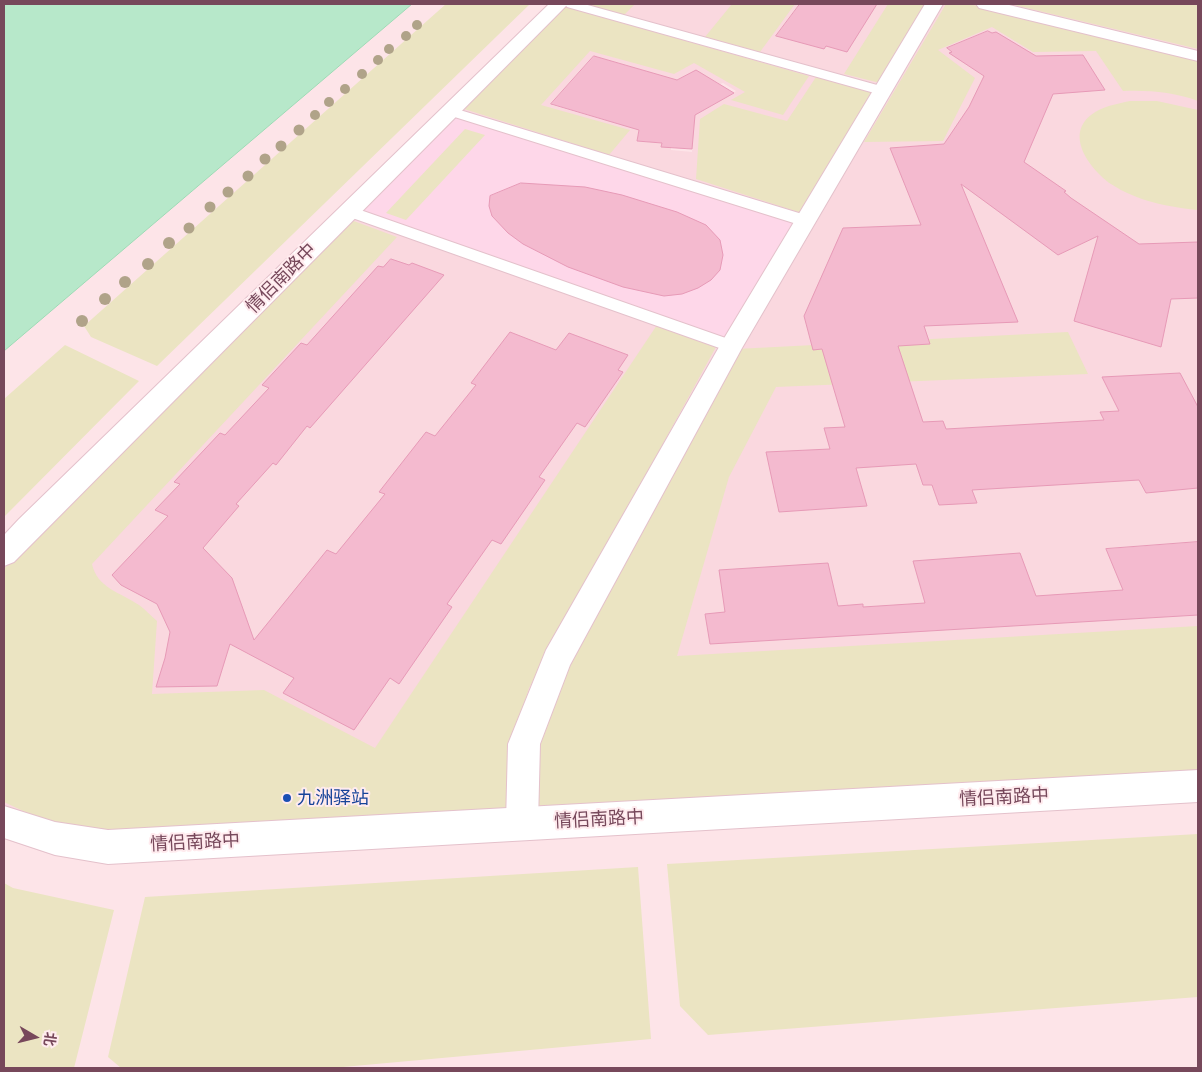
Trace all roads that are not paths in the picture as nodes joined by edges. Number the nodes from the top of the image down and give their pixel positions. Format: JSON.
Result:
{"nodes":[{"id":1,"x":559,"y":4,"type":"edge"},
{"id":2,"x":572,"y":4,"type":"edge"},
{"id":3,"x":934,"y":4,"type":"edge"},
{"id":4,"x":986,"y":4,"type":"edge"},
{"id":5,"x":1198,"y":56,"type":"edge"},
{"id":6,"x":883,"y":91,"type":"junction"},
{"id":7,"x":450,"y":111,"type":"junction"},
{"id":8,"x":349,"y":211,"type":"junction"},
{"id":9,"x":806,"y":221,"type":"junction"},
{"id":10,"x":731,"y":346,"type":"junction"},
{"id":11,"x":4,"y":554,"type":"edge"},
{"id":12,"x":1198,"y":786,"type":"edge"},
{"id":13,"x":4,"y":822,"type":"edge"},
{"id":14,"x":522,"y":822,"type":"junction"}],
"edges":[{"from":1,"to":7,"type":"street","name":"情侣南路中"},
{"from":2,"to":6,"type":"lane"},
{"from":3,"to":6,"type":"street"},
{"from":4,"to":5,"type":"street"},
{"from":6,"to":9,"type":"street"},
{"from":7,"to":8,"type":"street","name":"情侣南路中"},
{"from":7,"to":9,"type":"lane"},
{"from":8,"to":10,"type":"lane"},
{"from":8,"to":11,"type":"street","name":"情侣南路中"},
{"from":9,"to":10,"type":"street"},
{"from":10,"to":14,"type":"street"},
{"from":12,"to":14,"type":"street","name":"情侣南路中"},
{"from":13,"to":14,"type":"street","name":"情侣南路中"}]}
